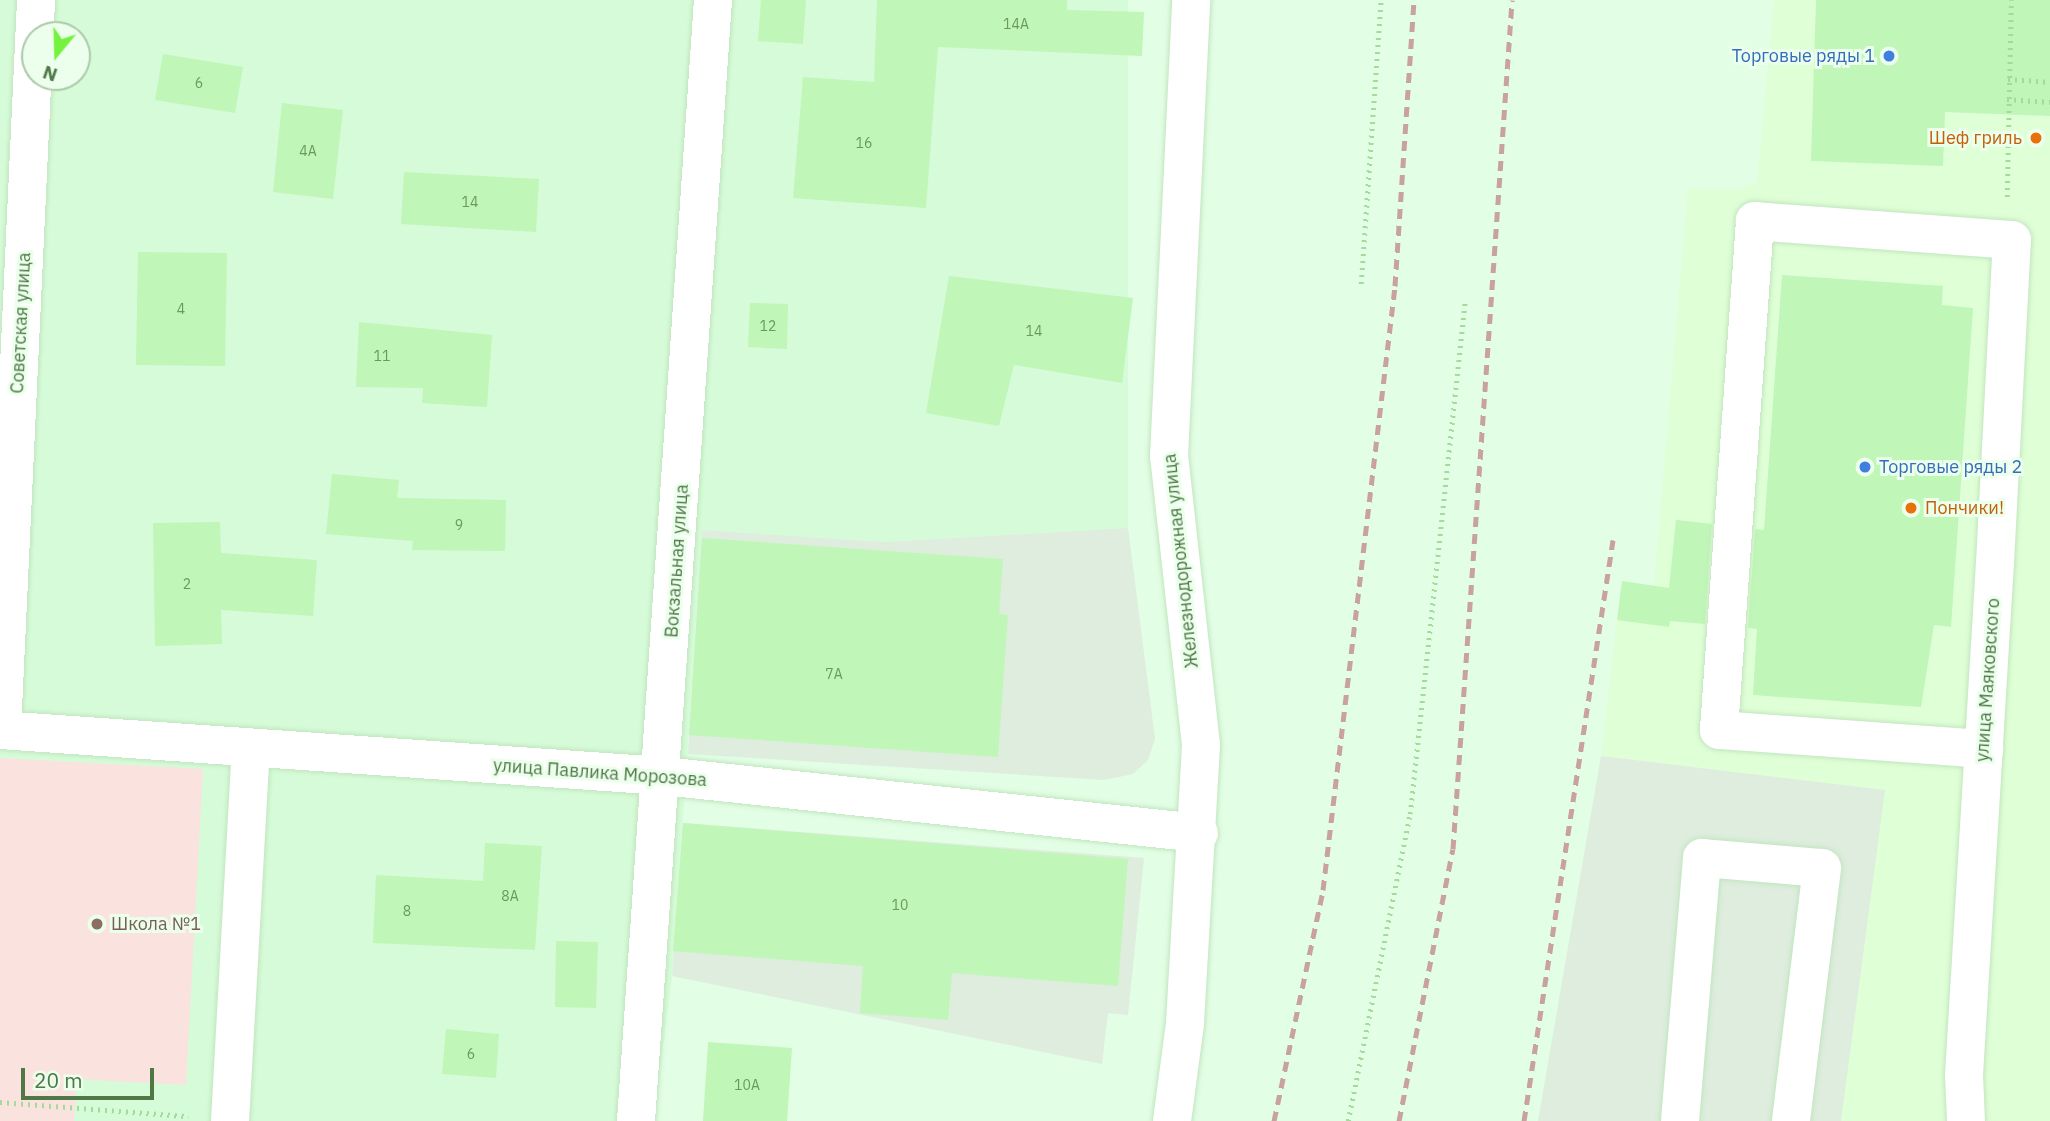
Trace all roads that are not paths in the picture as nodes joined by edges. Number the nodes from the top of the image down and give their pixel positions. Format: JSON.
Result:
{"nodes":[{"id":1,"x":36,"y":0,"type":"edge"},
{"id":2,"x":713,"y":0,"type":"edge"},
{"id":3,"x":1191,"y":0,"type":"edge"},
{"id":4,"x":1,"y":730,"type":"edge"},
{"id":5,"x":251,"y":749,"type":"junction"},
{"id":6,"x":1984,"y":749,"type":"junction"},
{"id":7,"x":663,"y":776,"type":"junction"},
{"id":8,"x":1199,"y":833,"type":"junction"},
{"id":9,"x":1964,"y":1075,"type":"junction"},
{"id":10,"x":230,"y":1120,"type":"edge"},
{"id":11,"x":636,"y":1121,"type":"edge"},
{"id":12,"x":1172,"y":1121,"type":"edge"},
{"id":13,"x":1680,"y":1121,"type":"edge"},
{"id":14,"x":1791,"y":1121,"type":"edge"},
{"id":15,"x":1966,"y":1121,"type":"edge"},
{"id":16,"x":1992,"y":1121,"type":"edge"}],
"edges":[{"from":1,"to":4,"type":"street","name":"Советская улица"},
{"from":2,"to":7,"type":"street","name":"Вокзальная улица"},
{"from":3,"to":8,"type":"street","name":"Железнодорожная улица"},
{"from":4,"to":5,"type":"street","name":"улица Павлика Морозова"},
{"from":5,"to":7,"type":"street","name":"улица Павлика Морозова"},
{"from":5,"to":10,"type":"street"},
{"from":6,"to":6,"type":"street","name":"улица Маяковского"},
{"from":6,"to":9,"type":"street","name":"улица Маяковского"},
{"from":7,"to":8,"type":"street","name":"улица Павлика Морозова"},
{"from":7,"to":11,"type":"street","name":"Вокзальная улица"},
{"from":8,"to":12,"type":"street","name":"Железнодорожная улица"},
{"from":9,"to":15,"type":"street","name":"улица Маяковского"},
{"from":9,"to":16,"type":"street"},
{"from":13,"to":14,"type":"street"}]}
